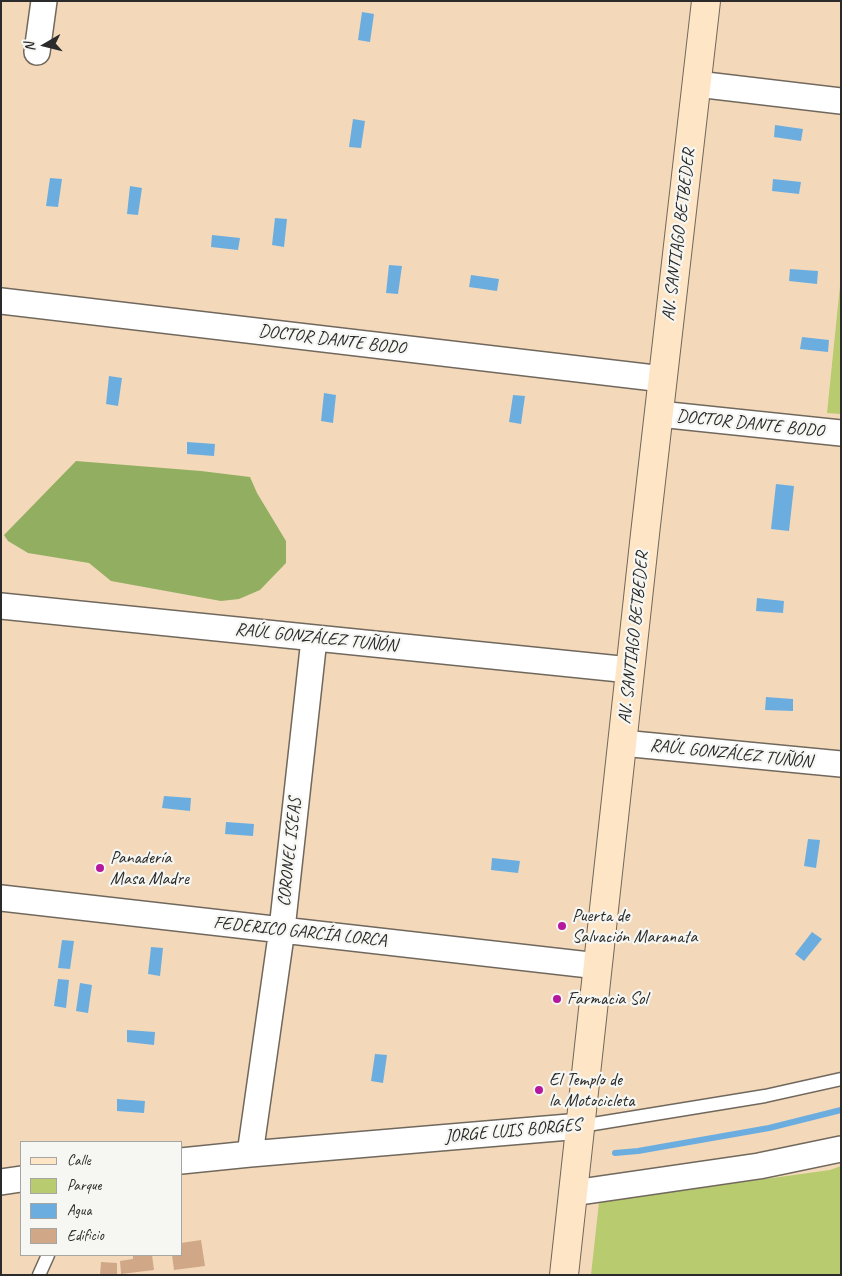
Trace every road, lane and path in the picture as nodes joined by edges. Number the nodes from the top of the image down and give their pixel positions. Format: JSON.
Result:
{"nodes":[{"id":1,"x":44,"y":1,"type":"edge"},
{"id":2,"x":706,"y":1,"type":"edge"},
{"id":3,"x":37,"y":52,"type":"dead end"},
{"id":4,"x":697,"y":84,"type":"junction"},
{"id":5,"x":841,"y":101,"type":"edge"},
{"id":6,"x":1,"y":301,"type":"edge"},
{"id":7,"x":663,"y":379,"type":"junction"},
{"id":8,"x":659,"y":414,"type":"junction"},
{"id":9,"x":841,"y":433,"type":"edge"},
{"id":10,"x":1,"y":606,"type":"edge"},
{"id":11,"x":314,"y":638,"type":"junction"},
{"id":12,"x":630,"y":670,"type":"junction"},
{"id":13,"x":622,"y":743,"type":"junction"},
{"id":14,"x":841,"y":764,"type":"edge"},
{"id":15,"x":1,"y":898,"type":"edge"},
{"id":16,"x":282,"y":930,"type":"junction"},
{"id":17,"x":598,"y":966,"type":"junction"},
{"id":18,"x":841,"y":1078,"type":"edge"},
{"id":19,"x":581,"y":1126,"type":"junction"},
{"id":20,"x":841,"y":1149,"type":"edge"},
{"id":21,"x":250,"y":1154,"type":"junction"},
{"id":22,"x":182,"y":1161,"type":"edge"},
{"id":23,"x":20,"y":1179,"type":"edge"},
{"id":24,"x":1,"y":1182,"type":"edge"},
{"id":25,"x":574,"y":1193,"type":"junction"},
{"id":26,"x":48,"y":1256,"type":"edge"},
{"id":27,"x":39,"y":1275,"type":"edge"},
{"id":28,"x":564,"y":1275,"type":"edge"}],
"edges":[{"from":1,"to":3,"type":"street"},
{"from":2,"to":4,"type":"main road","name":"AV. SANTIAGO BETBEDER"},
{"from":4,"to":5,"type":"street"},
{"from":4,"to":7,"type":"main road","name":"AV. SANTIAGO BETBEDER"},
{"from":6,"to":7,"type":"street","name":"DOCTOR DANTE BODO"},
{"from":7,"to":8,"type":"main road","name":"AV. SANTIAGO BETBEDER"},
{"from":8,"to":9,"type":"street","name":"DOCTOR DANTE BODO"},
{"from":8,"to":12,"type":"main road","name":"AV. SANTIAGO BETBEDER"},
{"from":10,"to":11,"type":"street","name":"RAÚL GONZÁLEZ TUÑÓN"},
{"from":11,"to":12,"type":"street","name":"RAÚL GONZÁLEZ TUÑÓN"},
{"from":11,"to":16,"type":"street","name":"CORONEL ISEAS"},
{"from":12,"to":13,"type":"main road","name":"AV. SANTIAGO BETBEDER"},
{"from":13,"to":14,"type":"street","name":"RAÚL GONZÁLEZ TUÑÓN"},
{"from":13,"to":17,"type":"main road","name":"AV. SANTIAGO BETBEDER"},
{"from":15,"to":16,"type":"street","name":"FEDERICO GARCÍA LORCA"},
{"from":16,"to":17,"type":"street","name":"FEDERICO GARCÍA LORCA"},
{"from":16,"to":21,"type":"street","name":"CORONEL ISEAS"},
{"from":17,"to":19,"type":"main road","name":"AV. SANTIAGO BETBEDER"},
{"from":18,"to":19,"type":"lane","name":"JORGE LUIS BORGES"},
{"from":19,"to":21,"type":"street","name":"JORGE LUIS BORGES"},
{"from":19,"to":25,"type":"main road","name":"AV. SANTIAGO BETBEDER"},
{"from":20,"to":25,"type":"street"},
{"from":21,"to":22,"type":"street","name":"JORGE LUIS BORGES"},
{"from":23,"to":24,"type":"street"},
{"from":25,"to":28,"type":"main road","name":"AV. SANTIAGO BETBEDER"},
{"from":26,"to":27,"type":"lane"}]}
